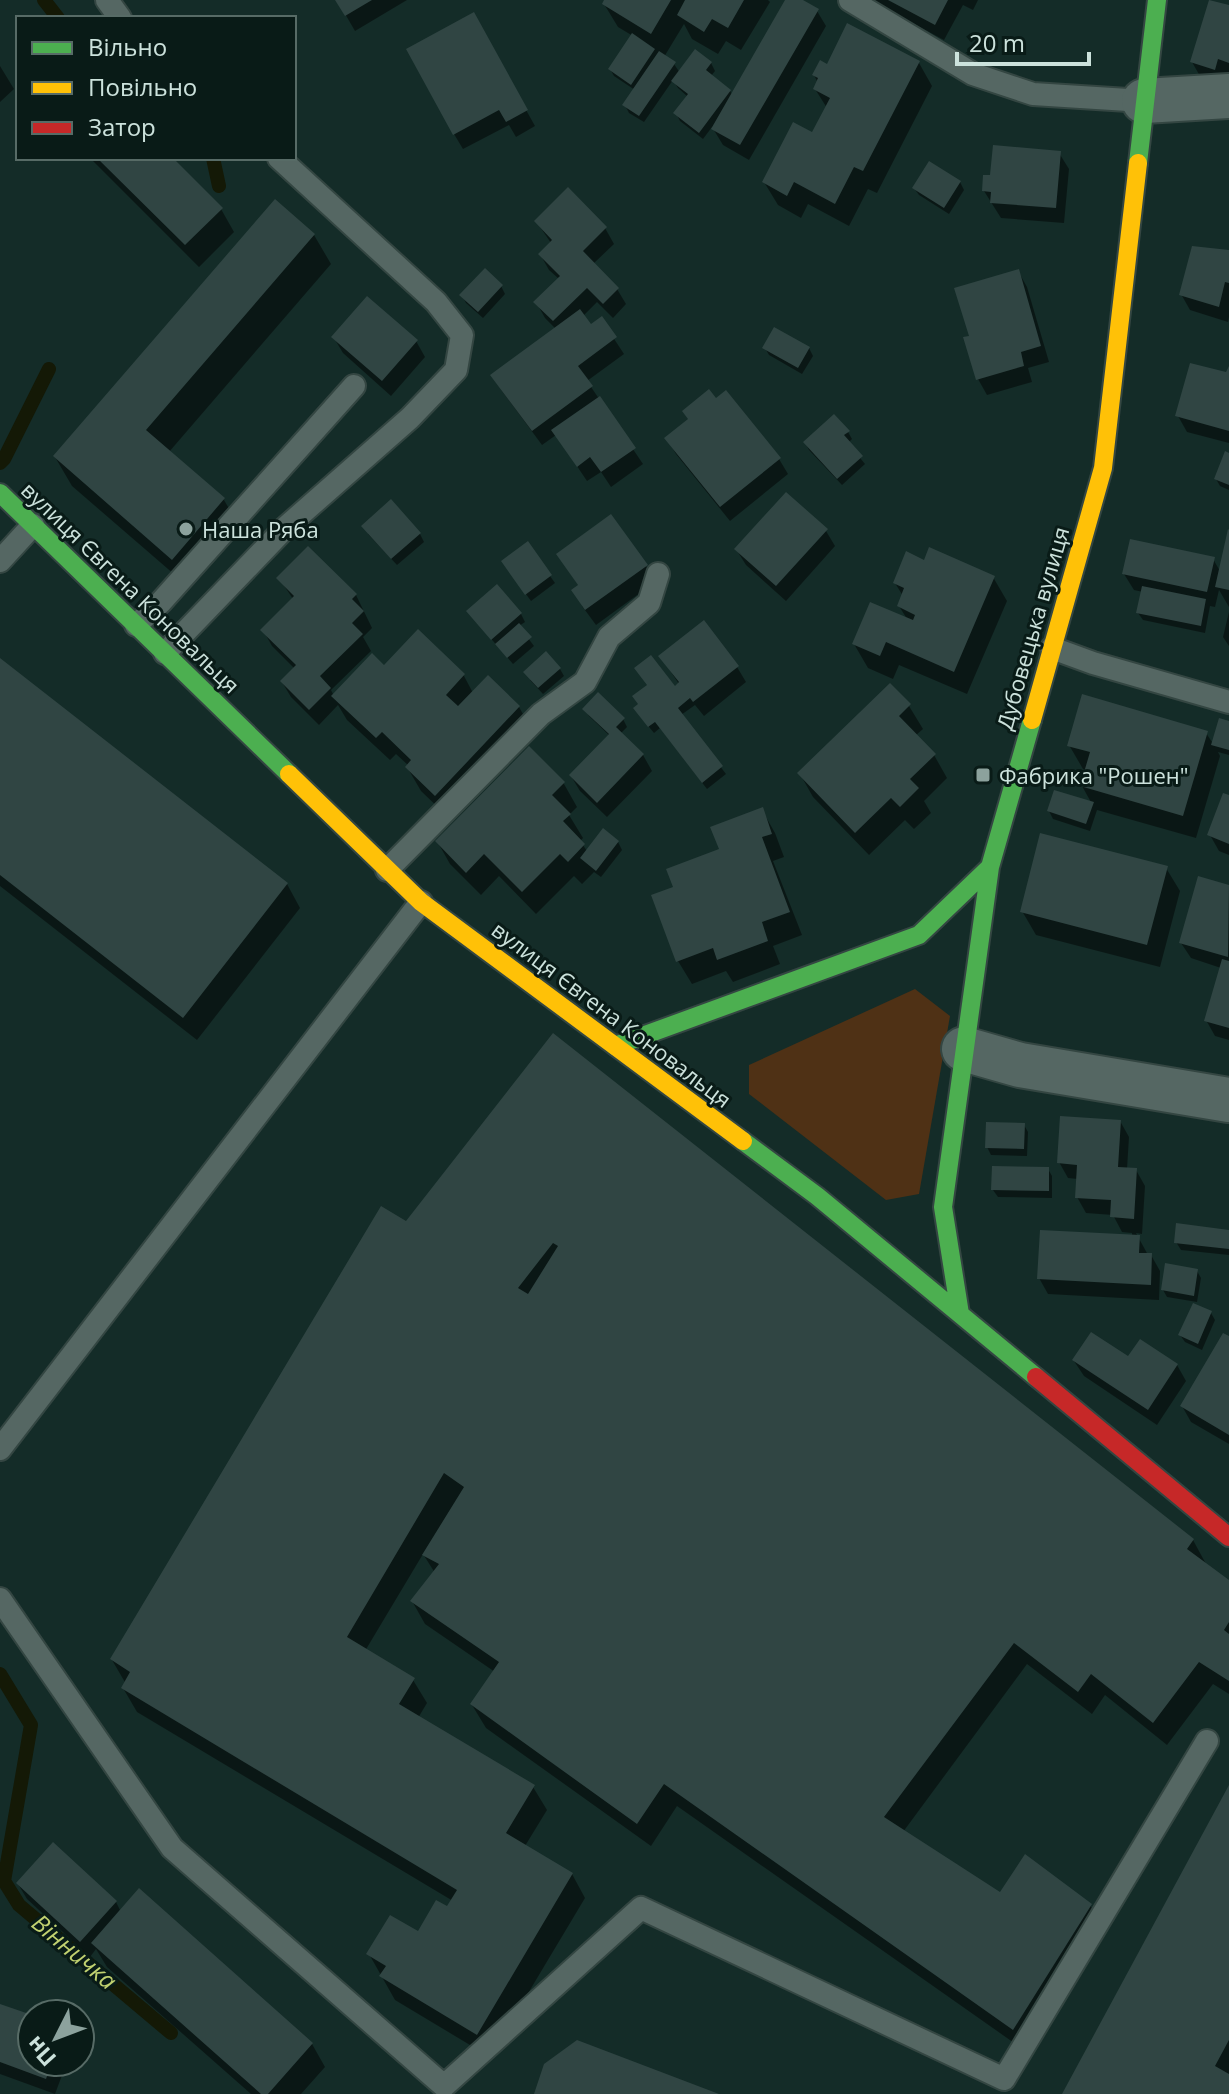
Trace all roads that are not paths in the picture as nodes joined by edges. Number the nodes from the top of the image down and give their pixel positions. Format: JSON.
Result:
{"nodes":[{"id":1,"x":850,"y":0,"type":"edge"},
{"id":2,"x":1157,"y":0,"type":"edge"},
{"id":3,"x":1229,"y":96,"type":"edge"},
{"id":4,"x":1144,"y":101,"type":"junction"},
{"id":5,"x":281,"y":160,"type":"edge"},
{"id":6,"x":354,"y":386,"type":"dead end"},
{"id":7,"x":0,"y":493,"type":"edge"},
{"id":8,"x":33,"y":525,"type":"junction"},
{"id":9,"x":0,"y":561,"type":"edge"},
{"id":10,"x":658,"y":574,"type":"dead end"},
{"id":11,"x":136,"y":625,"type":"junction"},
{"id":12,"x":1052,"y":648,"type":"junction"},
{"id":13,"x":165,"y":653,"type":"junction"},
{"id":14,"x":1229,"y":702,"type":"edge"},
{"id":15,"x":990,"y":867,"type":"junction"},
{"id":16,"x":387,"y":870,"type":"junction"},
{"id":17,"x":421,"y":902,"type":"junction"},
{"id":18,"x":615,"y":1046,"type":"junction"},
{"id":19,"x":964,"y":1049,"type":"junction"},
{"id":20,"x":1229,"y":1100,"type":"edge"},
{"id":21,"x":960,"y":1314,"type":"junction"},
{"id":22,"x":0,"y":1449,"type":"edge"},
{"id":23,"x":1229,"y":1537,"type":"edge"},
{"id":24,"x":0,"y":1599,"type":"edge"},
{"id":25,"x":1207,"y":1741,"type":"dead end"}],
"edges":[{"from":1,"to":4,"type":"lane"},
{"from":2,"to":4,"type":"street","name":"Дубовецька вулиця"},
{"from":3,"to":4,"type":"street"},
{"from":4,"to":12,"type":"street","name":"Дубовецька вулиця"},
{"from":5,"to":13,"type":"lane"},
{"from":6,"to":11,"type":"lane"},
{"from":7,"to":8,"type":"street","name":"вулиця Євгена Коновальця"},
{"from":8,"to":9,"type":"lane"},
{"from":8,"to":11,"type":"street","name":"вулиця Євгена Коновальця"},
{"from":10,"to":16,"type":"lane"},
{"from":11,"to":13,"type":"street","name":"вулиця Євгена Коновальця"},
{"from":12,"to":14,"type":"lane"},
{"from":12,"to":15,"type":"street","name":"Дубовецька вулиця"},
{"from":13,"to":16,"type":"street","name":"вулиця Євгена Коновальця"},
{"from":15,"to":18,"type":"street"},
{"from":15,"to":19,"type":"street","name":"Дубовецька вулиця"},
{"from":16,"to":17,"type":"street","name":"вулиця Євгена Коновальця"},
{"from":17,"to":18,"type":"street","name":"вулиця Євгена Коновальця"},
{"from":17,"to":22,"type":"lane"},
{"from":18,"to":21,"type":"street","name":"вулиця Євгена Коновальця"},
{"from":19,"to":20,"type":"street"},
{"from":19,"to":21,"type":"street","name":"Дубовецька вулиця"},
{"from":21,"to":23,"type":"street","name":"вулиця Євгена Коновальця"},
{"from":24,"to":25,"type":"lane"}]}
